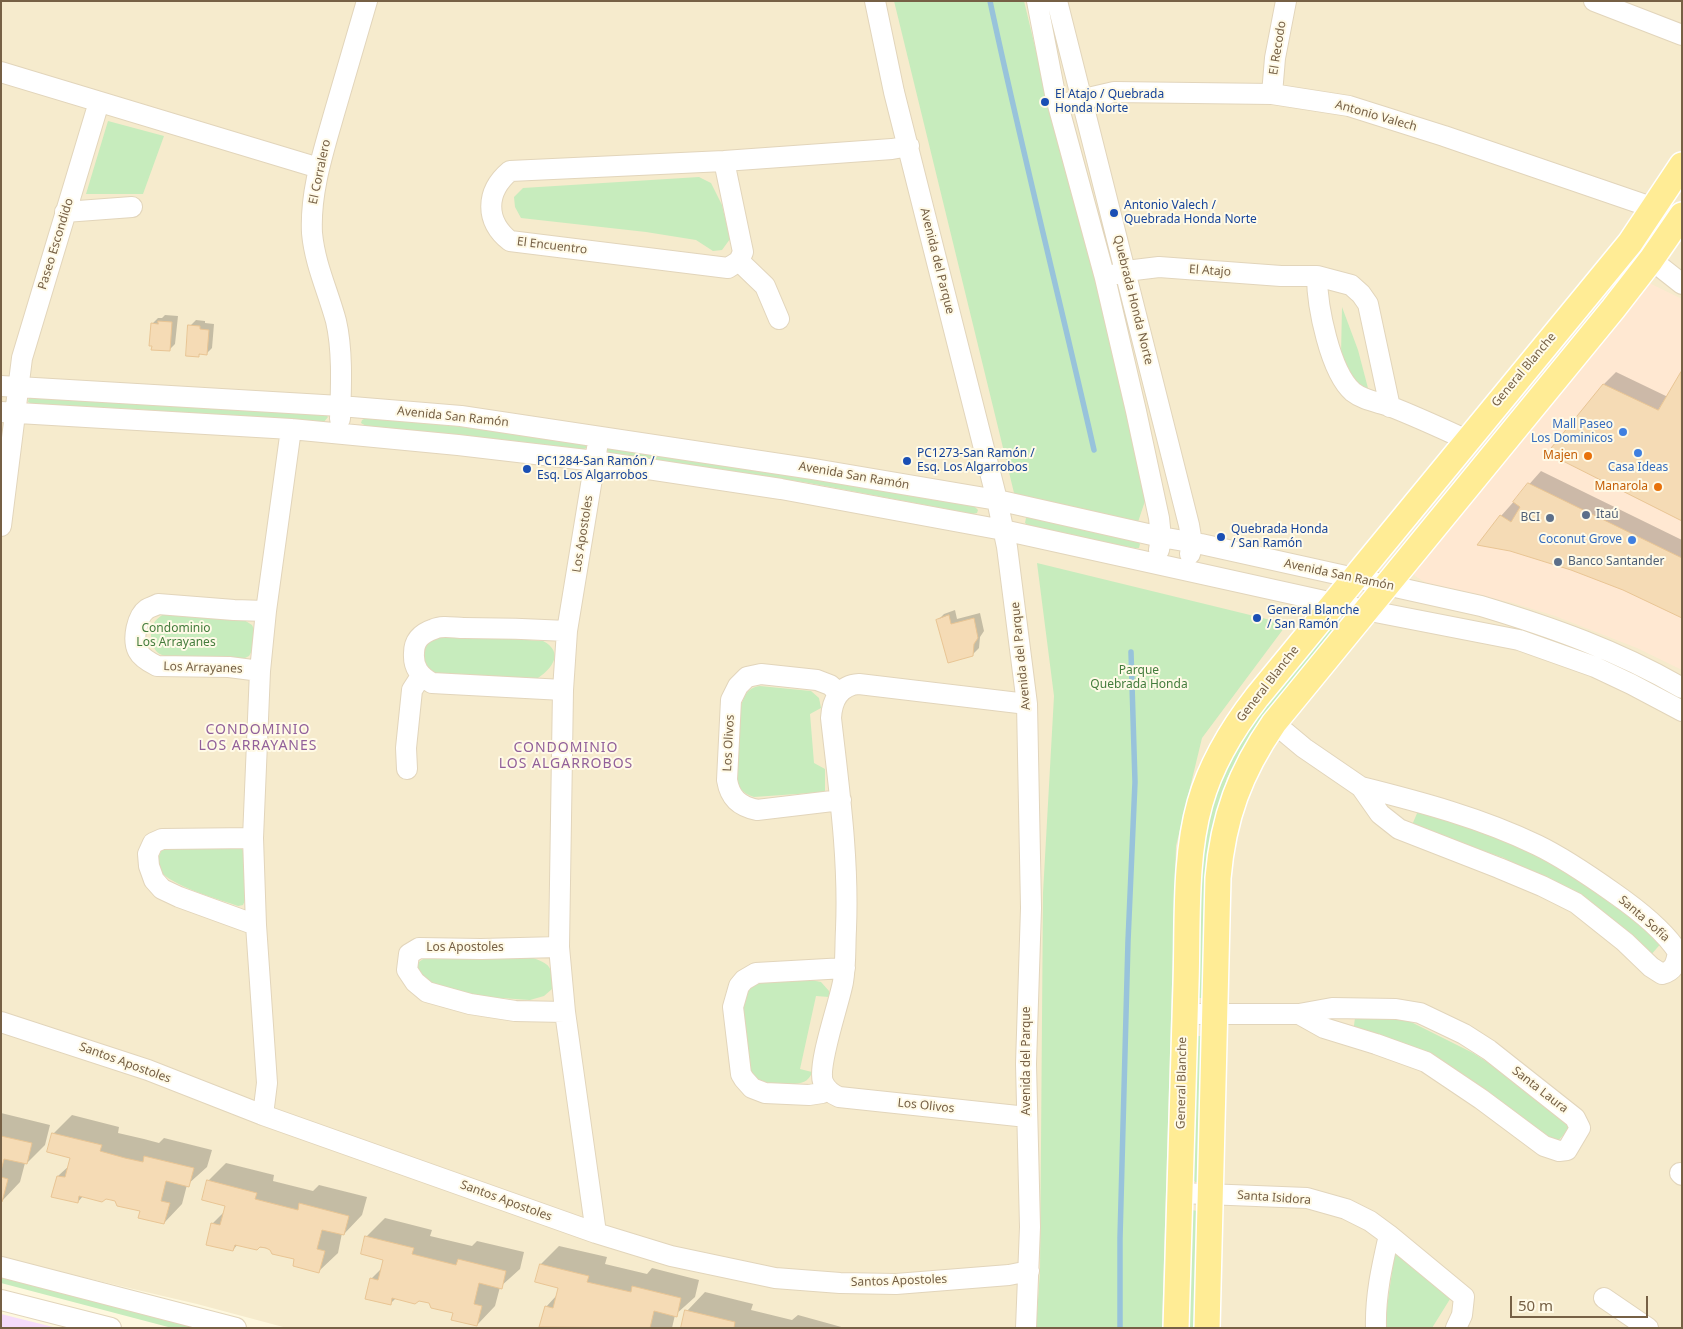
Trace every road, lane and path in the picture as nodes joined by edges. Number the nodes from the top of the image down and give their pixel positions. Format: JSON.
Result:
{"nodes":[{"id":1,"x":367,"y":1,"type":"edge"},
{"id":2,"x":875,"y":1,"type":"edge"},
{"id":3,"x":1037,"y":1,"type":"edge"},
{"id":4,"x":1057,"y":1,"type":"edge"},
{"id":5,"x":1286,"y":1,"type":"edge"},
{"id":6,"x":1594,"y":1,"type":"edge"},
{"id":7,"x":1682,"y":35,"type":"edge"},
{"id":8,"x":1,"y":72,"type":"edge"},
{"id":9,"x":1272,"y":94,"type":"junction"},
{"id":10,"x":1082,"y":100,"type":"junction"},
{"id":11,"x":99,"y":102,"type":"junction"},
{"id":12,"x":1058,"y":105,"type":"junction"},
{"id":13,"x":909,"y":146,"type":"junction"},
{"id":14,"x":724,"y":161,"type":"junction"},
{"id":15,"x":1682,"y":165,"type":"edge"},
{"id":16,"x":319,"y":168,"type":"junction"},
{"id":17,"x":132,"y":207,"type":"dead end"},
{"id":18,"x":1654,"y":208,"type":"junction"},
{"id":19,"x":65,"y":212,"type":"junction"},
{"id":20,"x":1682,"y":216,"type":"edge"},
{"id":21,"x":1630,"y":243,"type":"junction"},
{"id":22,"x":1651,"y":260,"type":"junction"},
{"id":23,"x":739,"y":261,"type":"junction"},
{"id":24,"x":1126,"y":271,"type":"junction"},
{"id":25,"x":1317,"y":276,"type":"junction"},
{"id":26,"x":1105,"y":278,"type":"junction"},
{"id":27,"x":1682,"y":284,"type":"edge"},
{"id":28,"x":779,"y":319,"type":"dead end"},
{"id":29,"x":10,"y":387,"type":"edge"},
{"id":30,"x":340,"y":406,"type":"junction"},
{"id":31,"x":1390,"y":406,"type":"junction"},
{"id":32,"x":8,"y":412,"type":"edge"},
{"id":33,"x":291,"y":430,"type":"junction"},
{"id":34,"x":339,"y":434,"type":"junction"},
{"id":35,"x":599,"y":436,"type":"junction"},
{"id":36,"x":1467,"y":440,"type":"junction"},
{"id":37,"x":595,"y":461,"type":"junction"},
{"id":38,"x":997,"y":500,"type":"junction"},
{"id":39,"x":1,"y":526,"type":"edge"},
{"id":40,"x":1003,"y":530,"type":"junction"},
{"id":41,"x":1161,"y":538,"type":"junction"},
{"id":42,"x":1192,"y":543,"type":"junction"},
{"id":43,"x":1158,"y":564,"type":"junction"},
{"id":44,"x":1186,"y":570,"type":"junction"},
{"id":45,"x":1352,"y":579,"type":"junction"},
{"id":46,"x":1385,"y":586,"type":"junction"},
{"id":47,"x":1332,"y":603,"type":"junction"},
{"id":48,"x":1365,"y":610,"type":"junction"},
{"id":49,"x":266,"y":611,"type":"junction"},
{"id":50,"x":568,"y":631,"type":"junction"},
{"id":51,"x":260,"y":671,"type":"junction"},
{"id":52,"x":421,"y":676,"type":"junction"},
{"id":53,"x":1682,"y":688,"type":"edge"},
{"id":54,"x":564,"y":690,"type":"junction"},
{"id":55,"x":839,"y":693,"type":"junction"},
{"id":56,"x":1027,"y":704,"type":"junction"},
{"id":57,"x":1682,"y":711,"type":"edge"},
{"id":58,"x":1274,"y":723,"type":"junction"},
{"id":59,"x":407,"y":770,"type":"dead end"},
{"id":60,"x":1361,"y":787,"type":"junction"},
{"id":61,"x":841,"y":800,"type":"junction"},
{"id":62,"x":253,"y":838,"type":"junction"},
{"id":63,"x":1557,"y":857,"type":"junction"},
{"id":64,"x":1542,"y":886,"type":"junction"},
{"id":65,"x":256,"y":925,"type":"junction"},
{"id":66,"x":559,"y":947,"type":"junction"},
{"id":67,"x":845,"y":968,"type":"junction"},
{"id":68,"x":565,"y":1012,"type":"junction"},
{"id":69,"x":1185,"y":1014,"type":"junction"},
{"id":70,"x":1214,"y":1014,"type":"junction"},
{"id":71,"x":1300,"y":1014,"type":"junction"},
{"id":72,"x":1,"y":1022,"type":"edge"},
{"id":73,"x":828,"y":1090,"type":"junction"},
{"id":74,"x":263,"y":1115,"type":"junction"},
{"id":75,"x":1027,"y":1117,"type":"junction"},
{"id":76,"x":1180,"y":1193,"type":"junction"},
{"id":77,"x":1210,"y":1194,"type":"junction"},
{"id":78,"x":596,"y":1233,"type":"junction"},
{"id":79,"x":1389,"y":1235,"type":"junction"},
{"id":80,"x":1,"y":1267,"type":"edge"},
{"id":81,"x":1029,"y":1271,"type":"junction"},
{"id":82,"x":1604,"y":1298,"type":"dead end"},
{"id":83,"x":1,"y":1300,"type":"edge"},
{"id":84,"x":111,"y":1328,"type":"edge"},
{"id":85,"x":236,"y":1328,"type":"edge"},
{"id":86,"x":1026,"y":1328,"type":"edge"},
{"id":87,"x":1176,"y":1328,"type":"edge"},
{"id":88,"x":1207,"y":1328,"type":"edge"},
{"id":89,"x":1376,"y":1328,"type":"edge"},
{"id":90,"x":1456,"y":1328,"type":"edge"},
{"id":91,"x":1648,"y":1328,"type":"edge"}],
"edges":[{"from":1,"to":16,"type":"street","name":"El Corralero"},
{"from":2,"to":13,"type":"street","name":"Avenida del Parque"},
{"from":3,"to":12,"type":"street","name":"Quebrada Honda Norte"},
{"from":4,"to":10,"type":"street","name":"Quebrada Honda Norte"},
{"from":5,"to":9,"type":"street","name":"El Recodo"},
{"from":6,"to":7,"type":"street"},
{"from":8,"to":11,"type":"street"},
{"from":9,"to":10,"type":"street","name":"Antonio Valech"},
{"from":9,"to":18,"type":"street","name":"Antonio Valech"},
{"from":10,"to":12,"type":"street","name":"Antonio Valech"},
{"from":10,"to":24,"type":"street","name":"Quebrada Honda Norte"},
{"from":11,"to":16,"type":"street"},
{"from":11,"to":19,"type":"street","name":"Paseo Escondido"},
{"from":12,"to":26,"type":"street","name":"Quebrada Honda Norte"},
{"from":13,"to":14,"type":"street","name":"El Encuentro"},
{"from":13,"to":38,"type":"street","name":"Avenida del Parque"},
{"from":14,"to":23,"type":"street"},
{"from":14,"to":23,"type":"street","name":"El Encuentro"},
{"from":15,"to":18,"type":"main road","name":"General Blanche"},
{"from":16,"to":30,"type":"street","name":"El Corralero"},
{"from":17,"to":19,"type":"street"},
{"from":18,"to":21,"type":"main road","name":"General Blanche"},
{"from":19,"to":29,"type":"street","name":"Paseo Escondido"},
{"from":20,"to":22,"type":"main road"},
{"from":21,"to":22,"type":"street"},
{"from":21,"to":36,"type":"main road","name":"General Blanche"},
{"from":22,"to":27,"type":"street"},
{"from":22,"to":46,"type":"main road"},
{"from":23,"to":28,"type":"street"},
{"from":24,"to":25,"type":"street","name":"El Atajo"},
{"from":24,"to":26,"type":"street","name":"El Atajo"},
{"from":24,"to":42,"type":"street","name":"Quebrada Honda Norte"},
{"from":25,"to":31,"type":"street"},
{"from":25,"to":31,"type":"street","name":"El Atajo"},
{"from":26,"to":41,"type":"street","name":"Quebrada Honda Norte"},
{"from":29,"to":30,"type":"street","name":"Avenida San Ramón"},
{"from":29,"to":32,"type":"street","name":"Paseo Escondido"},
{"from":30,"to":34,"type":"street","name":"El Corralero"},
{"from":30,"to":35,"type":"street","name":"Avenida San Ramón"},
{"from":31,"to":36,"type":"street"},
{"from":32,"to":33,"type":"street","name":"Avenida San Ramón"},
{"from":32,"to":39,"type":"street","name":"Paseo Escondido"},
{"from":33,"to":34,"type":"street","name":"Avenida San Ramón"},
{"from":33,"to":49,"type":"street","name":"Los Arrayanes"},
{"from":34,"to":37,"type":"street","name":"Avenida San Ramón"},
{"from":35,"to":37,"type":"street","name":"Los Apostoles"},
{"from":35,"to":38,"type":"street","name":"Avenida San Ramón"},
{"from":36,"to":45,"type":"main road","name":"General Blanche"},
{"from":37,"to":40,"type":"street","name":"Avenida San Ramón"},
{"from":37,"to":50,"type":"street","name":"Los Apostoles"},
{"from":38,"to":40,"type":"street","name":"Avenida del Parque"},
{"from":38,"to":41,"type":"street","name":"Avenida San Ramón"},
{"from":40,"to":43,"type":"street","name":"Avenida San Ramón"},
{"from":40,"to":56,"type":"street","name":"Avenida del Parque"},
{"from":41,"to":42,"type":"street","name":"Avenida San Ramón"},
{"from":41,"to":43,"type":"street","name":"Quebrada Honda Norte"},
{"from":42,"to":44,"type":"street","name":"Quebrada Honda Norte"},
{"from":42,"to":45,"type":"street","name":"Avenida San Ramón"},
{"from":43,"to":44,"type":"street","name":"Avenida San Ramón"},
{"from":44,"to":47,"type":"street","name":"Avenida San Ramón"},
{"from":45,"to":46,"type":"street","name":"Avenida San Ramón"},
{"from":45,"to":47,"type":"main road","name":"General Blanche"},
{"from":46,"to":48,"type":"main road"},
{"from":46,"to":53,"type":"street","name":"Avenida San Ramón"},
{"from":47,"to":48,"type":"street","name":"Avenida San Ramón"},
{"from":47,"to":69,"type":"main road","name":"General Blanche"},
{"from":48,"to":57,"type":"street","name":"Avenida San Ramón"},
{"from":48,"to":58,"type":"main road"},
{"from":49,"to":51,"type":"street","name":"Los Arrayanes"},
{"from":49,"to":51,"type":"street","name":"Los Arrayanes"},
{"from":50,"to":52,"type":"street"},
{"from":50,"to":54,"type":"street","name":"Los Apostoles"},
{"from":51,"to":62,"type":"street","name":"Los Arrayanes"},
{"from":52,"to":54,"type":"street"},
{"from":52,"to":59,"type":"street"},
{"from":54,"to":66,"type":"street","name":"Los Apostoles"},
{"from":55,"to":56,"type":"street"},
{"from":55,"to":61,"type":"street"},
{"from":55,"to":61,"type":"street","name":"Los Olivos"},
{"from":56,"to":75,"type":"street","name":"Avenida del Parque"},
{"from":58,"to":60,"type":"street","name":"Santa Sofía"},
{"from":58,"to":70,"type":"main road"},
{"from":60,"to":63,"type":"street","name":"Santa Sofía"},
{"from":60,"to":64,"type":"street","name":"Santa Sofía"},
{"from":61,"to":67,"type":"street"},
{"from":62,"to":65,"type":"street","name":"Los Arrayanes"},
{"from":62,"to":65,"type":"street"},
{"from":63,"to":64,"type":"street"},
{"from":63,"to":64,"type":"street","name":"Santa Sofía"},
{"from":65,"to":74,"type":"street","name":"Los Arrayanes"},
{"from":66,"to":68,"type":"street","name":"Los Apostoles"},
{"from":66,"to":68,"type":"street","name":"Los Apostoles"},
{"from":67,"to":73,"type":"street"},
{"from":67,"to":73,"type":"street"},
{"from":68,"to":78,"type":"street","name":"Los Apostoles"},
{"from":69,"to":70,"type":"street","name":"Santa Laura"},
{"from":69,"to":76,"type":"main road","name":"General Blanche"},
{"from":70,"to":71,"type":"street","name":"Santa Laura"},
{"from":70,"to":77,"type":"main road"},
{"from":71,"to":71,"type":"street","name":"Santa Laura"},
{"from":72,"to":74,"type":"street","name":"Santos Apostoles"},
{"from":73,"to":75,"type":"street","name":"Los Olivos"},
{"from":74,"to":78,"type":"street","name":"Santos Apostoles"},
{"from":75,"to":81,"type":"street","name":"Avenida del Parque"},
{"from":76,"to":77,"type":"street","name":"Santa Isidora"},
{"from":76,"to":87,"type":"main road","name":"General Blanche"},
{"from":77,"to":79,"type":"street","name":"Santa Isidora"},
{"from":77,"to":88,"type":"main road"},
{"from":78,"to":81,"type":"street","name":"Santos Apostoles"},
{"from":79,"to":89,"type":"street"},
{"from":79,"to":90,"type":"street","name":"Santa Isidora"},
{"from":80,"to":85,"type":"street"},
{"from":81,"to":86,"type":"street","name":"Avenida del Parque"},
{"from":82,"to":91,"type":"street"},
{"from":83,"to":84,"type":"street"}]}
